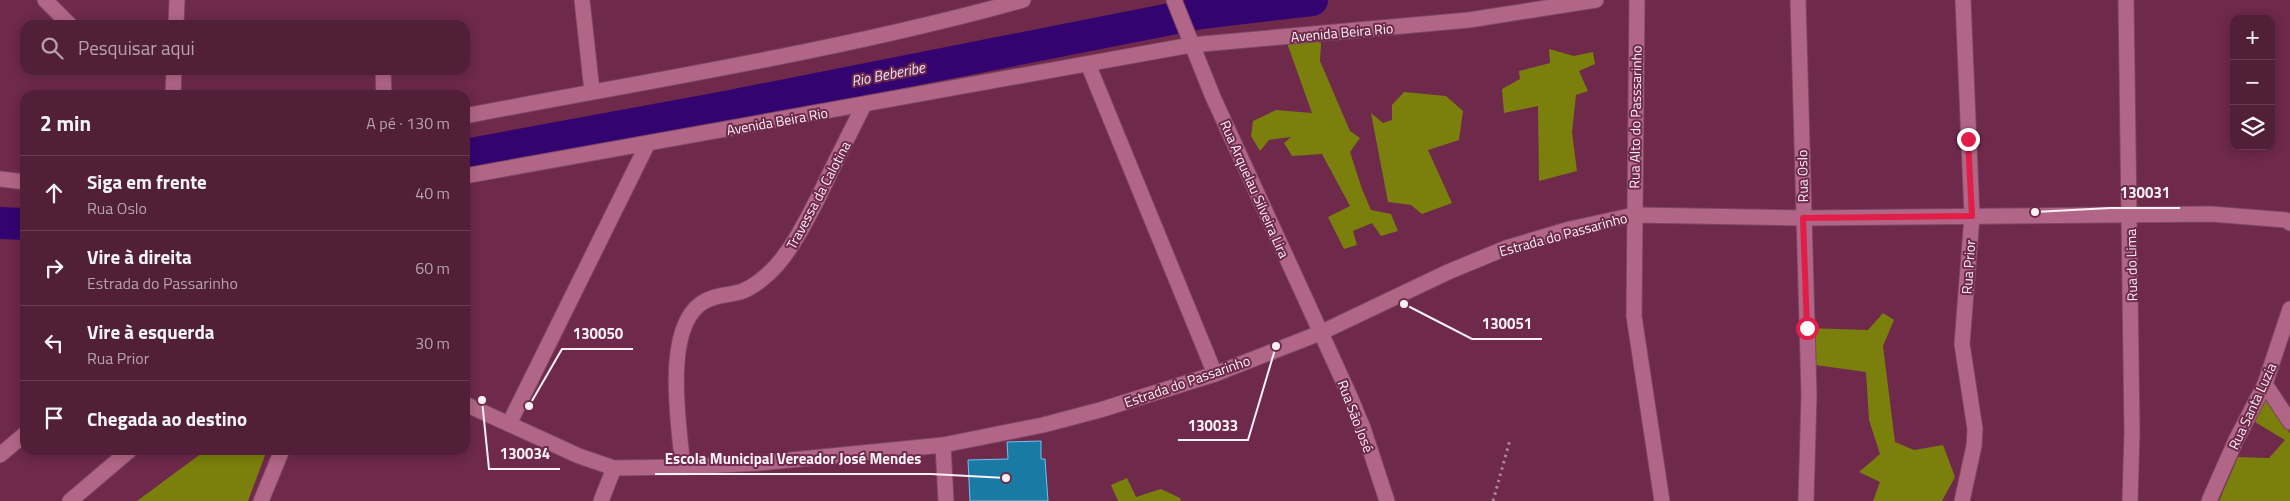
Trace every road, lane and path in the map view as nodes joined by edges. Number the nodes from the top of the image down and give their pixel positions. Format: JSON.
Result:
{"nodes":[{"id":1,"x":45,"y":0,"type":"edge"},
{"id":2,"x":177,"y":0,"type":"edge"},
{"id":3,"x":582,"y":0,"type":"edge"},
{"id":4,"x":1023,"y":0,"type":"edge"},
{"id":5,"x":1174,"y":0,"type":"edge"},
{"id":6,"x":1596,"y":0,"type":"edge"},
{"id":7,"x":1637,"y":0,"type":"edge"},
{"id":8,"x":1798,"y":0,"type":"edge"},
{"id":9,"x":1963,"y":0,"type":"edge"},
{"id":10,"x":2126,"y":0,"type":"edge"},
{"id":11,"x":991,"y":4,"type":"edge"},
{"id":12,"x":65,"y":20,"type":"edge"},
{"id":13,"x":176,"y":20,"type":"edge"},
{"id":14,"x":1189,"y":38,"type":"junction"},
{"id":15,"x":1088,"y":64,"type":"junction"},
{"id":16,"x":174,"y":75,"type":"edge"},
{"id":17,"x":383,"y":75,"type":"edge"},
{"id":18,"x":173,"y":90,"type":"edge"},
{"id":19,"x":384,"y":90,"type":"edge"},
{"id":20,"x":592,"y":91,"type":"junction"},
{"id":21,"x":864,"y":105,"type":"junction"},
{"id":22,"x":470,"y":115,"type":"edge"},
{"id":23,"x":647,"y":144,"type":"junction"},
{"id":24,"x":470,"y":175,"type":"edge"},
{"id":25,"x":0,"y":178,"type":"edge"},
{"id":26,"x":20,"y":181,"type":"edge"},
{"id":27,"x":2130,"y":214,"type":"junction"},
{"id":28,"x":1634,"y":215,"type":"junction"},
{"id":29,"x":1972,"y":216,"type":"junction"},
{"id":30,"x":1803,"y":218,"type":"junction"},
{"id":31,"x":2289,"y":221,"type":"edge"},
{"id":32,"x":2290,"y":309,"type":"edge"},
{"id":33,"x":1320,"y":333,"type":"junction"},
{"id":34,"x":1215,"y":374,"type":"junction"},
{"id":35,"x":2265,"y":384,"type":"junction"},
{"id":36,"x":470,"y":406,"type":"edge"},
{"id":37,"x":2290,"y":422,"type":"edge"},
{"id":38,"x":509,"y":424,"type":"junction"},
{"id":39,"x":20,"y":438,"type":"edge"},
{"id":40,"x":1510,"y":440,"type":"dead end"},
{"id":41,"x":943,"y":444,"type":"junction"},
{"id":42,"x":0,"y":455,"type":"edge"},
{"id":43,"x":124,"y":455,"type":"edge"},
{"id":44,"x":280,"y":455,"type":"edge"},
{"id":45,"x":614,"y":468,"type":"junction"},
{"id":46,"x":683,"y":468,"type":"junction"},
{"id":47,"x":70,"y":501,"type":"edge"},
{"id":48,"x":261,"y":501,"type":"edge"},
{"id":49,"x":601,"y":501,"type":"edge"},
{"id":50,"x":946,"y":501,"type":"edge"},
{"id":51,"x":1387,"y":501,"type":"edge"},
{"id":52,"x":1492,"y":501,"type":"edge"},
{"id":53,"x":1662,"y":501,"type":"edge"},
{"id":54,"x":1806,"y":501,"type":"edge"},
{"id":55,"x":1962,"y":501,"type":"edge"},
{"id":56,"x":2130,"y":501,"type":"edge"},
{"id":57,"x":2209,"y":501,"type":"edge"}],
"edges":[{"from":1,"to":12,"type":"street"},
{"from":2,"to":13,"type":"street"},
{"from":3,"to":20,"type":"street"},
{"from":4,"to":11,"type":"street"},
{"from":5,"to":14,"type":"street","name":"Rua Arquelau Silveira Lira"},
{"from":6,"to":14,"type":"street","name":"Avenida Beira Rio"},
{"from":7,"to":28,"type":"street","name":"Rua Alto do Passsarinho"},
{"from":8,"to":30,"type":"street","name":"Rua Oslo"},
{"from":9,"to":29,"type":"street","name":"Rua Prior"},
{"from":10,"to":27,"type":"street","name":"Rua do Lima"},
{"from":11,"to":20,"type":"street"},
{"from":14,"to":15,"type":"street","name":"Avenida Beira Rio"},
{"from":14,"to":33,"type":"street","name":"Rua Arquelau Silveira Lira"},
{"from":15,"to":21,"type":"street","name":"Avenida Beira Rio"},
{"from":15,"to":34,"type":"street"},
{"from":16,"to":18,"type":"street"},
{"from":17,"to":19,"type":"street"},
{"from":20,"to":22,"type":"street"},
{"from":21,"to":23,"type":"street","name":"Avenida Beira Rio"},
{"from":21,"to":46,"type":"street","name":"Travessa da Calotina"},
{"from":23,"to":24,"type":"street","name":"Avenida Beira Rio"},
{"from":23,"to":38,"type":"street"},
{"from":25,"to":26,"type":"street"},
{"from":27,"to":29,"type":"street","name":"Estrada do Passarinho"},
{"from":27,"to":31,"type":"street","name":"Estrada do Passarinho"},
{"from":27,"to":56,"type":"street","name":"Rua do Lima"},
{"from":28,"to":30,"type":"street","name":"Estrada do Passarinho"},
{"from":28,"to":33,"type":"street","name":"Estrada do Passarinho"},
{"from":28,"to":53,"type":"street","name":"Rua Alto do Passsarinho"},
{"from":29,"to":30,"type":"street","name":"Estrada do Passarinho"},
{"from":29,"to":55,"type":"street","name":"Rua Prior"},
{"from":30,"to":54,"type":"street","name":"Rua Oslo"},
{"from":32,"to":35,"type":"street","name":"Rua Santa Luzia"},
{"from":33,"to":34,"type":"street","name":"Estrada do Passarinho"},
{"from":33,"to":51,"type":"street","name":"Rua São José"},
{"from":34,"to":41,"type":"street","name":"Estrada do Passarinho"},
{"from":35,"to":37,"type":"street"},
{"from":35,"to":57,"type":"street","name":"Rua Santa Luzia"},
{"from":36,"to":38,"type":"street","name":"Estrada do Passarinho"},
{"from":38,"to":45,"type":"street","name":"Estrada do Passarinho"},
{"from":39,"to":42,"type":"street"},
{"from":40,"to":52,"type":"path"},
{"from":41,"to":46,"type":"street","name":"Estrada do Passarinho"},
{"from":41,"to":50,"type":"street"},
{"from":43,"to":47,"type":"street"},
{"from":44,"to":48,"type":"street"},
{"from":45,"to":46,"type":"street","name":"Estrada do Passarinho"},
{"from":45,"to":49,"type":"street"}]}
